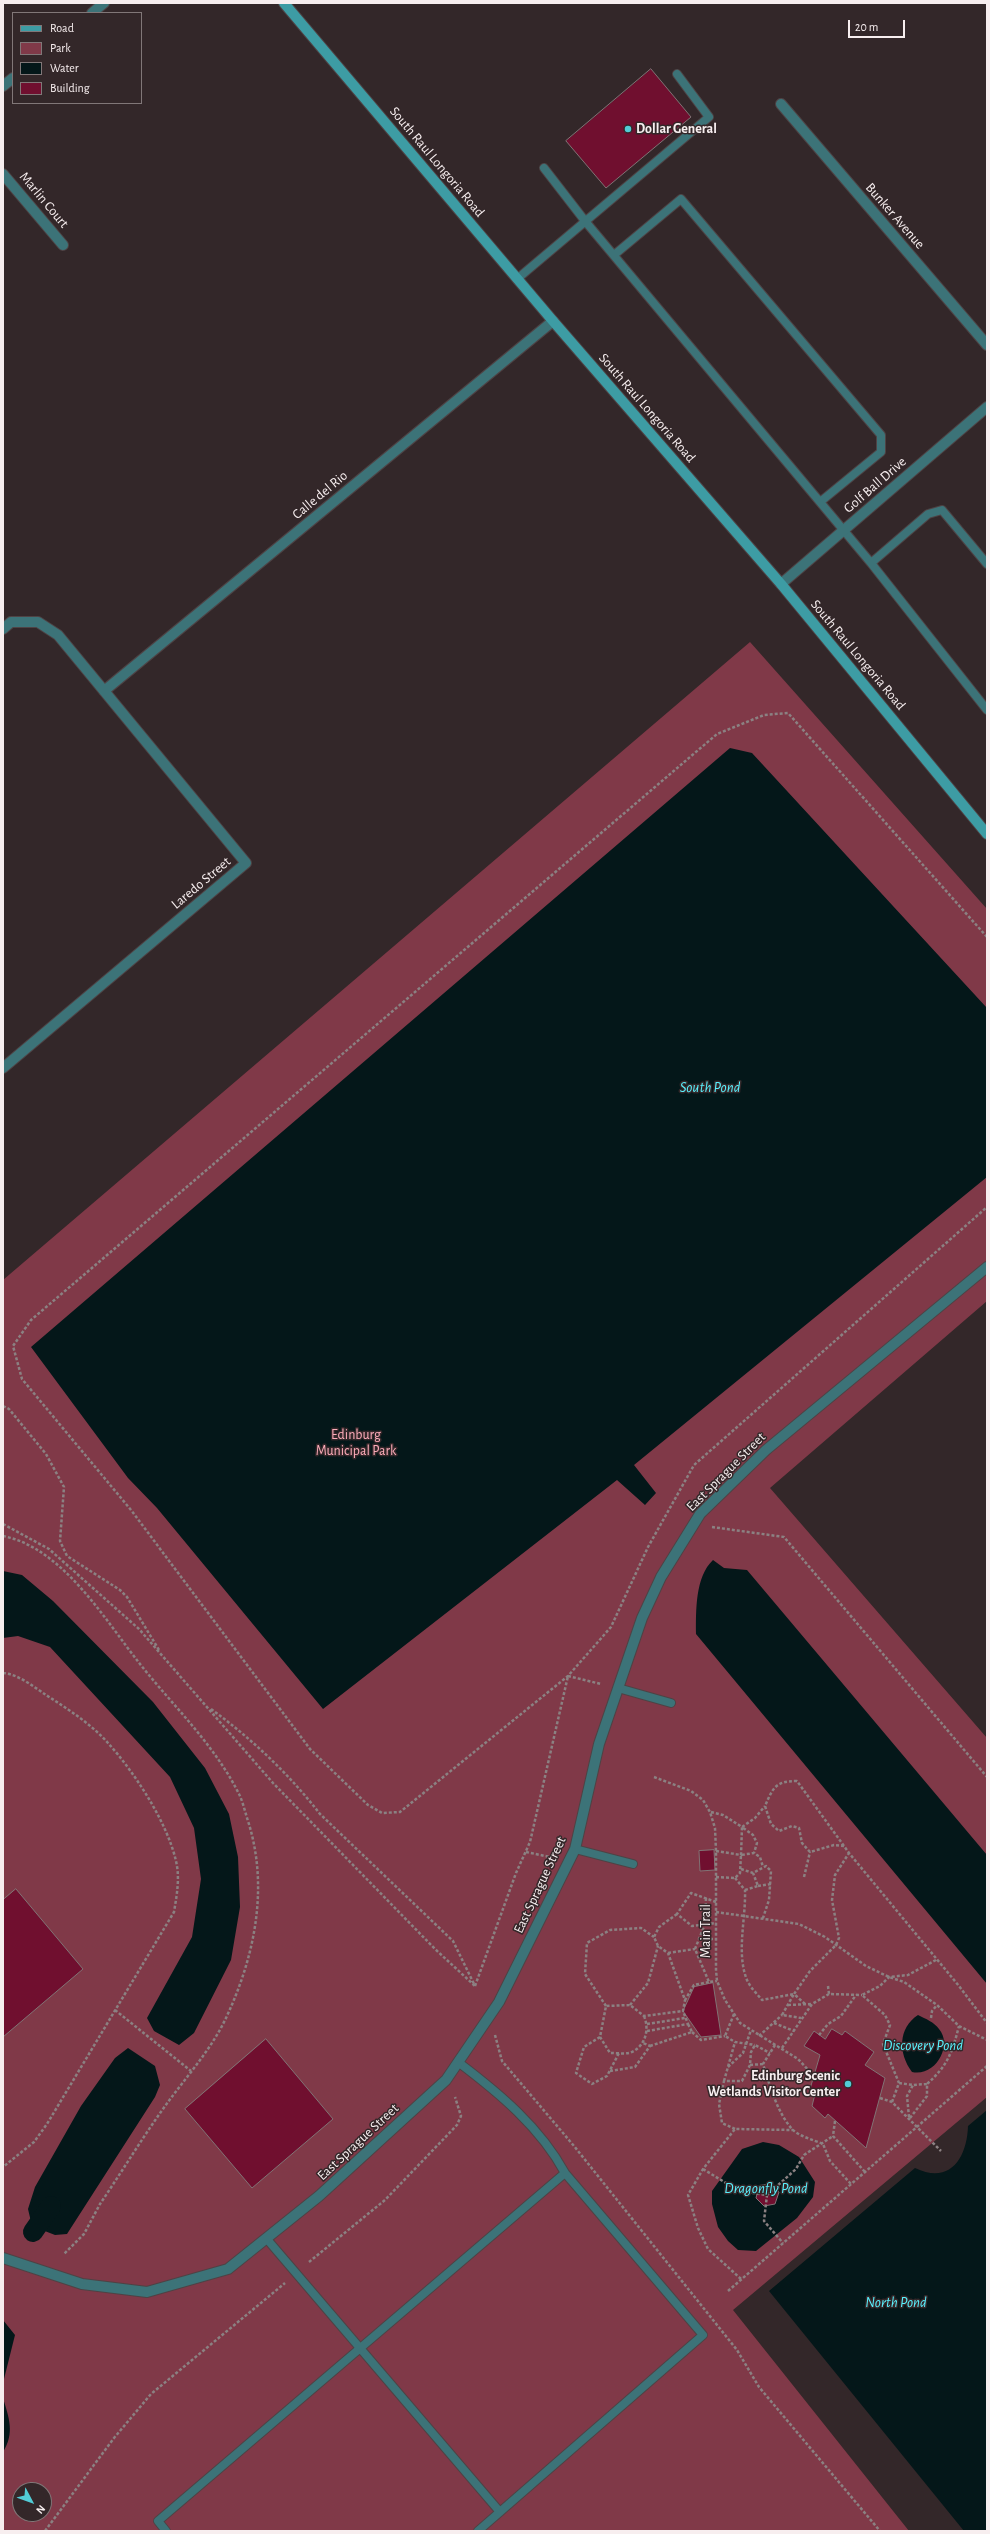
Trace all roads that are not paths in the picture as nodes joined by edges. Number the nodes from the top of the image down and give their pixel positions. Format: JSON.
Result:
{"nodes":[{"id":1,"x":104,"y":3,"type":"edge"},
{"id":2,"x":284,"y":3,"type":"edge"},
{"id":3,"x":93,"y":12,"type":"edge"},
{"id":4,"x":678,"y":74,"type":"dead end"},
{"id":5,"x":12,"y":79,"type":"edge"},
{"id":6,"x":3,"y":86,"type":"edge"},
{"id":7,"x":781,"y":104,"type":"dead end"},
{"id":8,"x":544,"y":168,"type":"dead end"},
{"id":9,"x":3,"y":174,"type":"edge"},
{"id":10,"x":585,"y":221,"type":"junction"},
{"id":11,"x":63,"y":245,"type":"dead end"},
{"id":12,"x":614,"y":255,"type":"junction"},
{"id":13,"x":517,"y":278,"type":"junction"},
{"id":14,"x":553,"y":321,"type":"junction"},
{"id":15,"x":987,"y":345,"type":"edge"},
{"id":16,"x":987,"y":408,"type":"edge"},
{"id":17,"x":820,"y":502,"type":"junction"},
{"id":18,"x":843,"y":530,"type":"junction"},
{"id":19,"x":871,"y":563,"type":"junction"},
{"id":20,"x":987,"y":564,"type":"edge"},
{"id":21,"x":781,"y":584,"type":"junction"},
{"id":22,"x":3,"y":629,"type":"edge"},
{"id":23,"x":104,"y":691,"type":"junction"},
{"id":24,"x":987,"y":710,"type":"edge"},
{"id":25,"x":987,"y":834,"type":"edge"},
{"id":26,"x":3,"y":1068,"type":"edge"},
{"id":27,"x":987,"y":1267,"type":"edge"},
{"id":28,"x":618,"y":1688,"type":"junction"},
{"id":29,"x":671,"y":1703,"type":"dead end"},
{"id":30,"x":575,"y":1849,"type":"junction"},
{"id":31,"x":633,"y":1864,"type":"dead end"},
{"id":32,"x":458,"y":2062,"type":"junction"},
{"id":33,"x":565,"y":2173,"type":"junction"},
{"id":34,"x":266,"y":2238,"type":"junction"},
{"id":35,"x":3,"y":2258,"type":"edge"},
{"id":36,"x":361,"y":2348,"type":"junction"},
{"id":37,"x":500,"y":2512,"type":"junction"},
{"id":38,"x":166,"y":2531,"type":"edge"},
{"id":39,"x":478,"y":2531,"type":"edge"}],
"edges":[{"from":1,"to":3,"type":"street"},
{"from":2,"to":13,"type":"main road","name":"South Raul Longoria Road"},
{"from":4,"to":10,"type":"lane"},
{"from":5,"to":6,"type":"street"},
{"from":7,"to":15,"type":"street","name":"Bunker Avenue"},
{"from":8,"to":10,"type":"lane"},
{"from":9,"to":11,"type":"street","name":"Marlin Court"},
{"from":10,"to":12,"type":"lane"},
{"from":10,"to":13,"type":"lane"},
{"from":12,"to":17,"type":"lane"},
{"from":12,"to":17,"type":"lane"},
{"from":13,"to":14,"type":"main road","name":"South Raul Longoria Road"},
{"from":14,"to":21,"type":"main road","name":"South Raul Longoria Road"},
{"from":14,"to":23,"type":"street","name":"Calle del Rio"},
{"from":16,"to":18,"type":"street","name":"Golf Ball Drive"},
{"from":17,"to":18,"type":"lane"},
{"from":18,"to":19,"type":"lane"},
{"from":18,"to":21,"type":"street","name":"Golf Ball Drive"},
{"from":19,"to":20,"type":"lane"},
{"from":19,"to":24,"type":"lane"},
{"from":21,"to":25,"type":"main road","name":"South Raul Longoria Road"},
{"from":22,"to":23,"type":"street"},
{"from":23,"to":26,"type":"street","name":"Laredo Street"},
{"from":27,"to":28,"type":"street","name":"East Sprague Street"},
{"from":28,"to":29,"type":"lane"},
{"from":28,"to":30,"type":"street","name":"East Sprague Street"},
{"from":30,"to":31,"type":"lane"},
{"from":30,"to":32,"type":"street","name":"East Sprague Street"},
{"from":32,"to":33,"type":"lane"},
{"from":32,"to":34,"type":"street","name":"East Sprague Street"},
{"from":33,"to":36,"type":"lane"},
{"from":33,"to":37,"type":"lane"},
{"from":34,"to":35,"type":"street","name":"East Sprague Street"},
{"from":34,"to":36,"type":"lane"},
{"from":36,"to":37,"type":"lane"},
{"from":36,"to":38,"type":"lane"},
{"from":37,"to":39,"type":"lane"}]}
